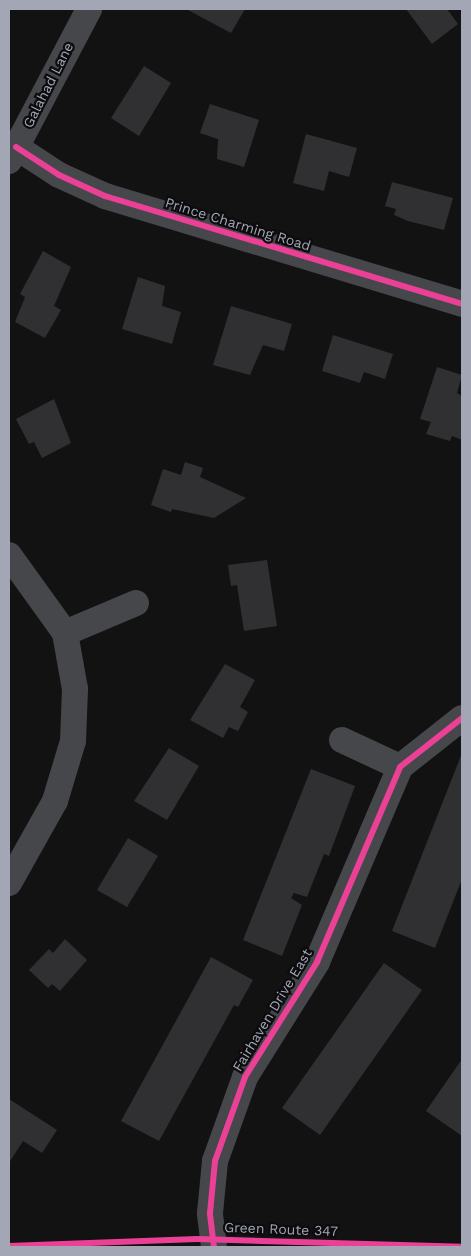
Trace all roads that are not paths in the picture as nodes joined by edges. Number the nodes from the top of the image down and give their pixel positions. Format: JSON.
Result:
{"nodes":[{"id":1,"x":88,"y":9,"type":"edge"},
{"id":2,"x":12,"y":154,"type":"edge"},
{"id":3,"x":462,"y":304,"type":"edge"},
{"id":4,"x":9,"y":555,"type":"edge"},
{"id":5,"x":136,"y":603,"type":"dead end"},
{"id":6,"x":65,"y":633,"type":"junction"},
{"id":7,"x":462,"y":718,"type":"edge"},
{"id":8,"x":342,"y":740,"type":"dead end"},
{"id":9,"x":400,"y":767,"type":"junction"},
{"id":10,"x":9,"y":883,"type":"edge"},
{"id":11,"x":214,"y":1247,"type":"edge"}],
"edges":[{"from":1,"to":2,"type":"street","name":"Galahad Lane"},
{"from":2,"to":3,"type":"street","name":"Prince Charming Road"},
{"from":4,"to":6,"type":"street"},
{"from":5,"to":6,"type":"street"},
{"from":6,"to":10,"type":"street"},
{"from":7,"to":9,"type":"street"},
{"from":8,"to":9,"type":"street"},
{"from":9,"to":11,"type":"street","name":"Fairhaven Drive East"}]}
